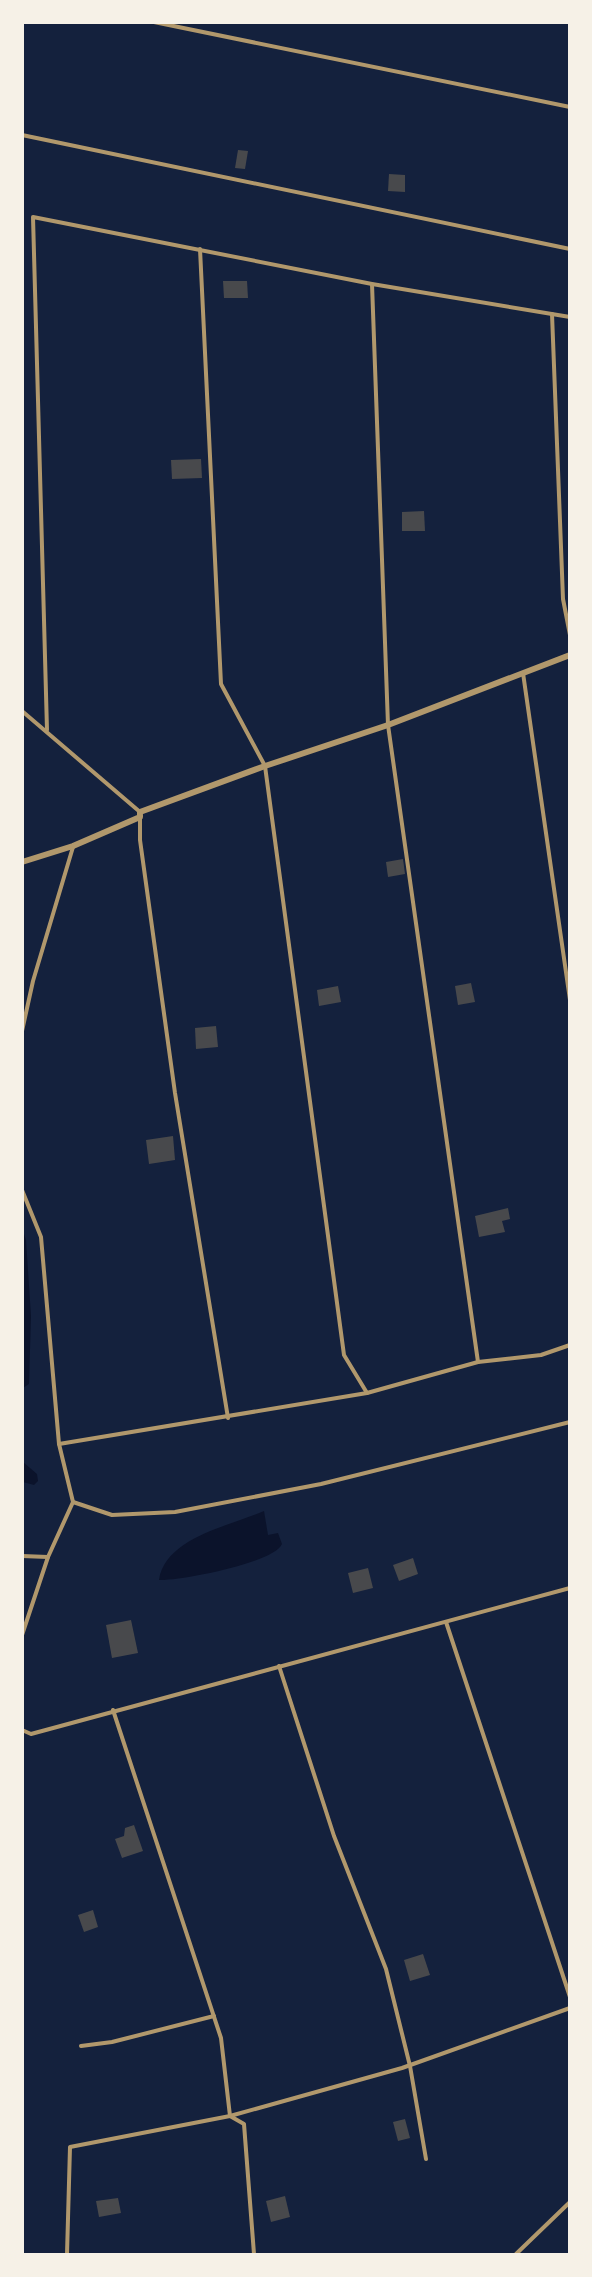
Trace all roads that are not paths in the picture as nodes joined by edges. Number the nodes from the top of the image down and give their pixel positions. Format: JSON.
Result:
{"nodes":[{"id":1,"x":154,"y":22,"type":"edge"},
{"id":2,"x":570,"y":107,"type":"edge"},
{"id":3,"x":22,"y":135,"type":"edge"},
{"id":4,"x":200,"y":249,"type":"junction"},
{"id":5,"x":570,"y":249,"type":"edge"},
{"id":6,"x":372,"y":284,"type":"junction"},
{"id":7,"x":552,"y":314,"type":"junction"},
{"id":8,"x":570,"y":317,"type":"edge"},
{"id":9,"x":570,"y":635,"type":"edge"},
{"id":10,"x":570,"y":655,"type":"edge"},
{"id":11,"x":523,"y":673,"type":"junction"},
{"id":12,"x":22,"y":711,"type":"edge"},
{"id":13,"x":388,"y":725,"type":"junction"},
{"id":14,"x":47,"y":730,"type":"junction"},
{"id":15,"x":265,"y":766,"type":"junction"},
{"id":16,"x":140,"y":814,"type":"junction"},
{"id":17,"x":73,"y":846,"type":"junction"},
{"id":18,"x":22,"y":862,"type":"edge"},
{"id":19,"x":570,"y":1000,"type":"edge"},
{"id":20,"x":22,"y":1030,"type":"edge"},
{"id":21,"x":22,"y":1190,"type":"edge"},
{"id":22,"x":570,"y":1345,"type":"edge"},
{"id":23,"x":478,"y":1362,"type":"junction"},
{"id":24,"x":367,"y":1394,"type":"junction"},
{"id":25,"x":228,"y":1418,"type":"junction"},
{"id":26,"x":570,"y":1422,"type":"edge"},
{"id":27,"x":59,"y":1444,"type":"junction"},
{"id":28,"x":73,"y":1502,"type":"junction"},
{"id":29,"x":22,"y":1556,"type":"edge"},
{"id":30,"x":48,"y":1557,"type":"junction"},
{"id":31,"x":570,"y":1588,"type":"edge"},
{"id":32,"x":446,"y":1622,"type":"junction"},
{"id":33,"x":22,"y":1635,"type":"edge"},
{"id":34,"x":279,"y":1666,"type":"junction"},
{"id":35,"x":113,"y":1710,"type":"junction"},
{"id":36,"x":22,"y":1730,"type":"edge"},
{"id":37,"x":570,"y":1997,"type":"edge"},
{"id":38,"x":570,"y":2008,"type":"edge"},
{"id":39,"x":214,"y":2016,"type":"junction"},
{"id":40,"x":81,"y":2046,"type":"dead end"},
{"id":41,"x":410,"y":2066,"type":"junction"},
{"id":42,"x":230,"y":2116,"type":"junction"},
{"id":43,"x":426,"y":2159,"type":"dead end"},
{"id":44,"x":570,"y":2202,"type":"edge"},
{"id":45,"x":67,"y":2254,"type":"edge"},
{"id":46,"x":254,"y":2254,"type":"edge"},
{"id":47,"x":516,"y":2254,"type":"edge"}],
"edges":[{"from":1,"to":2,"type":"lane"},
{"from":3,"to":5,"type":"lane"},
{"from":4,"to":6,"type":"lane"},
{"from":4,"to":14,"type":"lane"},
{"from":4,"to":15,"type":"lane"},
{"from":6,"to":7,"type":"lane"},
{"from":6,"to":13,"type":"lane"},
{"from":7,"to":8,"type":"lane"},
{"from":7,"to":9,"type":"lane"},
{"from":10,"to":11,"type":"street"},
{"from":11,"to":13,"type":"street"},
{"from":11,"to":19,"type":"lane"},
{"from":12,"to":14,"type":"lane"},
{"from":13,"to":15,"type":"street"},
{"from":13,"to":23,"type":"lane"},
{"from":14,"to":16,"type":"lane"},
{"from":15,"to":16,"type":"street"},
{"from":15,"to":24,"type":"lane"},
{"from":16,"to":17,"type":"street"},
{"from":16,"to":25,"type":"lane"},
{"from":17,"to":18,"type":"street"},
{"from":17,"to":20,"type":"lane"},
{"from":21,"to":27,"type":"lane"},
{"from":22,"to":23,"type":"lane"},
{"from":23,"to":24,"type":"lane"},
{"from":24,"to":25,"type":"lane"},
{"from":25,"to":27,"type":"lane"},
{"from":26,"to":28,"type":"lane"},
{"from":27,"to":28,"type":"lane"},
{"from":28,"to":30,"type":"lane"},
{"from":29,"to":30,"type":"lane"},
{"from":30,"to":33,"type":"lane"},
{"from":31,"to":32,"type":"lane"},
{"from":32,"to":34,"type":"lane"},
{"from":32,"to":37,"type":"lane"},
{"from":34,"to":35,"type":"lane"},
{"from":34,"to":41,"type":"lane"},
{"from":35,"to":36,"type":"lane"},
{"from":35,"to":39,"type":"lane"},
{"from":38,"to":41,"type":"lane"},
{"from":39,"to":40,"type":"lane"},
{"from":39,"to":42,"type":"lane"},
{"from":41,"to":42,"type":"lane"},
{"from":41,"to":43,"type":"lane"},
{"from":42,"to":45,"type":"lane"},
{"from":42,"to":46,"type":"lane"},
{"from":44,"to":47,"type":"lane"}]}
